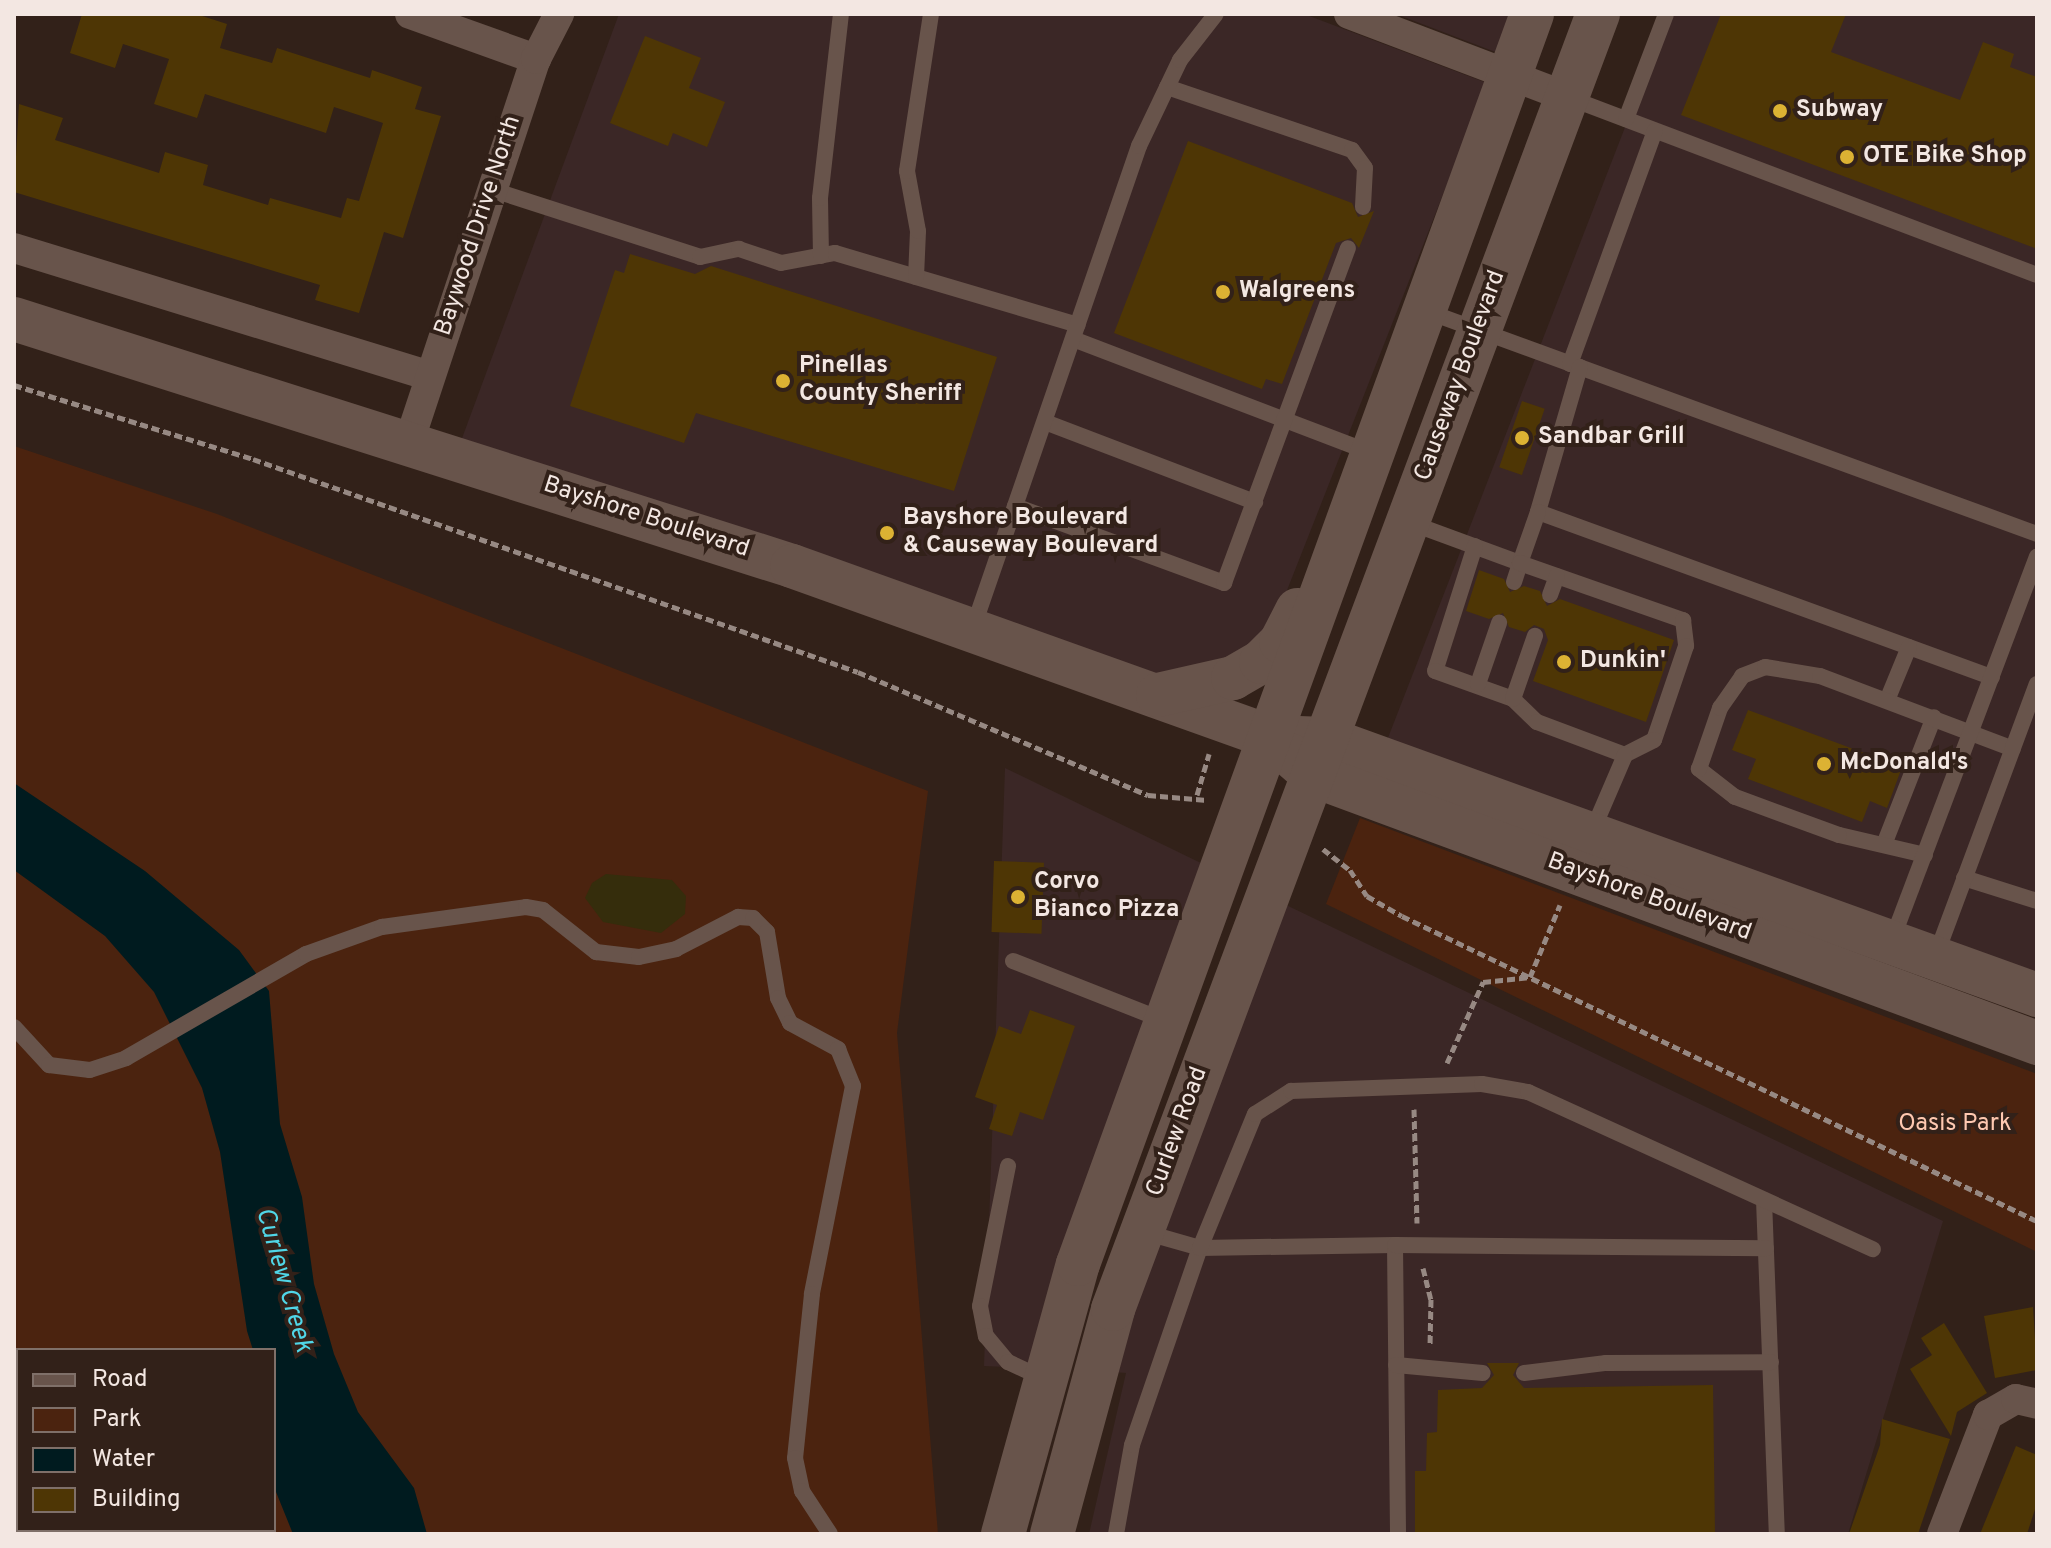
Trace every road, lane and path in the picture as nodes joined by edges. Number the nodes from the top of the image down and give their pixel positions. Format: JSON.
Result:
{"nodes":[{"id":1,"x":410,"y":14,"type":"edge"},
{"id":2,"x":559,"y":14,"type":"edge"},
{"id":3,"x":841,"y":14,"type":"edge"},
{"id":4,"x":931,"y":14,"type":"edge"},
{"id":5,"x":1216,"y":14,"type":"edge"},
{"id":6,"x":1349,"y":14,"type":"edge"},
{"id":7,"x":1532,"y":14,"type":"edge"},
{"id":8,"x":1598,"y":14,"type":"edge"},
{"id":9,"x":1666,"y":14,"type":"edge"},
{"id":10,"x":536,"y":59,"type":"junction"},
{"id":11,"x":1509,"y":75,"type":"junction"},
{"id":12,"x":1167,"y":87,"type":"junction"},
{"id":13,"x":1567,"y":97,"type":"junction"},
{"id":14,"x":1626,"y":119,"type":"junction"},
{"id":15,"x":1655,"y":131,"type":"junction"},
{"id":16,"x":490,"y":189,"type":"junction"},
{"id":17,"x":1363,"y":207,"type":"dead end"},
{"id":18,"x":14,"y":248,"type":"edge"},
{"id":19,"x":1348,"y":248,"type":"dead end"},
{"id":20,"x":821,"y":256,"type":"junction"},
{"id":21,"x":2037,"y":275,"type":"edge"},
{"id":22,"x":916,"y":277,"type":"junction"},
{"id":23,"x":1422,"y":309,"type":"junction"},
{"id":24,"x":14,"y":319,"type":"edge"},
{"id":25,"x":1478,"y":331,"type":"junction"},
{"id":26,"x":1076,"y":332,"type":"junction"},
{"id":27,"x":1575,"y":365,"type":"junction"},
{"id":28,"x":430,"y":376,"type":"junction"},
{"id":29,"x":14,"y":385,"type":"edge"},
{"id":30,"x":1045,"y":422,"type":"junction"},
{"id":31,"x":1287,"y":422,"type":"junction"},
{"id":32,"x":409,"y":442,"type":"junction"},
{"id":33,"x":1358,"y":448,"type":"junction"},
{"id":34,"x":1255,"y":502,"type":"junction"},
{"id":35,"x":1015,"y":506,"type":"junction"},
{"id":36,"x":1538,"y":512,"type":"junction"},
{"id":37,"x":1407,"y":521,"type":"junction"},
{"id":38,"x":2037,"y":534,"type":"edge"},
{"id":39,"x":1475,"y":546,"type":"junction"},
{"id":40,"x":2037,"y":557,"type":"edge"},
{"id":41,"x":1520,"y":563,"type":"junction"},
{"id":42,"x":1557,"y":576,"type":"junction"},
{"id":43,"x":1514,"y":582,"type":"dead end"},
{"id":44,"x":1550,"y":595,"type":"dead end"},
{"id":45,"x":1499,"y":623,"type":"dead end"},
{"id":46,"x":973,"y":628,"type":"junction"},
{"id":47,"x":1535,"y":636,"type":"dead end"},
{"id":48,"x":1909,"y":647,"type":"junction"},
{"id":49,"x":1992,"y":677,"type":"junction"},
{"id":50,"x":1478,"y":684,"type":"junction"},
{"id":51,"x":2037,"y":684,"type":"edge"},
{"id":52,"x":1158,"y":695,"type":"junction"},
{"id":53,"x":1888,"y":698,"type":"junction"},
{"id":54,"x":1513,"y":699,"type":"junction"},
{"id":55,"x":1934,"y":717,"type":"junction"},
{"id":56,"x":1970,"y":733,"type":"junction"},
{"id":57,"x":1304,"y":747,"type":"junction"},
{"id":58,"x":2013,"y":749,"type":"junction"},
{"id":59,"x":1625,"y":755,"type":"junction"},
{"id":60,"x":1242,"y":815,"type":"junction"},
{"id":61,"x":1289,"y":835,"type":"junction"},
{"id":62,"x":1885,"y":842,"type":"junction"},
{"id":63,"x":1582,"y":854,"type":"junction"},
{"id":64,"x":1925,"y":855,"type":"junction"},
{"id":65,"x":1964,"y":878,"type":"junction"},
{"id":66,"x":2037,"y":901,"type":"edge"},
{"id":67,"x":1892,"y":940,"type":"junction"},
{"id":68,"x":1935,"y":957,"type":"junction"},
{"id":69,"x":1013,"y":961,"type":"dead end"},
{"id":70,"x":1530,"y":977,"type":"junction"},
{"id":71,"x":2037,"y":995,"type":"edge"},
{"id":72,"x":1167,"y":1022,"type":"junction"},
{"id":73,"x":14,"y":1027,"type":"edge"},
{"id":74,"x":2037,"y":1043,"type":"edge"},
{"id":75,"x":1436,"y":1086,"type":"junction"},
{"id":76,"x":1008,"y":1166,"type":"dead end"},
{"id":77,"x":1764,"y":1200,"type":"junction"},
{"id":78,"x":2037,"y":1221,"type":"edge"},
{"id":79,"x":1141,"y":1231,"type":"junction"},
{"id":80,"x":1395,"y":1245,"type":"junction"},
{"id":81,"x":1418,"y":1245,"type":"junction"},
{"id":82,"x":1200,"y":1248,"type":"junction"},
{"id":83,"x":1766,"y":1248,"type":"junction"},
{"id":84,"x":1873,"y":1249,"type":"dead end"},
{"id":85,"x":1771,"y":1362,"type":"junction"},
{"id":86,"x":1396,"y":1365,"type":"junction"},
{"id":87,"x":1429,"y":1365,"type":"junction"},
{"id":88,"x":1483,"y":1373,"type":"dead end"},
{"id":89,"x":1524,"y":1373,"type":"dead end"},
{"id":90,"x":1043,"y":1378,"type":"junction"},
{"id":91,"x":2026,"y":1402,"type":"edge"},
{"id":92,"x":1074,"y":1441,"type":"junction"},
{"id":93,"x":830,"y":1534,"type":"edge"},
{"id":94,"x":1003,"y":1534,"type":"edge"},
{"id":95,"x":1052,"y":1534,"type":"edge"},
{"id":96,"x":1116,"y":1534,"type":"edge"},
{"id":97,"x":1398,"y":1534,"type":"edge"},
{"id":98,"x":1777,"y":1534,"type":"edge"},
{"id":99,"x":1942,"y":1534,"type":"edge"}],
"edges":[{"from":1,"to":10,"type":"street"},
{"from":2,"to":10,"type":"street","name":"Baywood Drive North"},
{"from":3,"to":20,"type":"lane"},
{"from":4,"to":22,"type":"lane"},
{"from":5,"to":12,"type":"lane"},
{"from":6,"to":11,"type":"street"},
{"from":7,"to":11,"type":"main road"},
{"from":8,"to":13,"type":"main road","name":"Causeway Boulevard"},
{"from":9,"to":14,"type":"lane"},
{"from":10,"to":16,"type":"street","name":"Baywood Drive North"},
{"from":11,"to":13,"type":"street"},
{"from":11,"to":23,"type":"main road"},
{"from":12,"to":17,"type":"lane"},
{"from":12,"to":26,"type":"lane"},
{"from":13,"to":14,"type":"lane"},
{"from":13,"to":25,"type":"main road","name":"Causeway Boulevard"},
{"from":14,"to":15,"type":"lane"},
{"from":15,"to":21,"type":"lane"},
{"from":15,"to":27,"type":"lane"},
{"from":16,"to":20,"type":"lane"},
{"from":16,"to":28,"type":"street","name":"Baywood Drive North"},
{"from":18,"to":28,"type":"street"},
{"from":19,"to":31,"type":"lane"},
{"from":20,"to":22,"type":"lane"},
{"from":22,"to":26,"type":"lane"},
{"from":23,"to":25,"type":"lane"},
{"from":23,"to":33,"type":"main road"},
{"from":23,"to":57,"type":"main road"},
{"from":24,"to":32,"type":"main road","name":"Bayshore Boulevard"},
{"from":25,"to":27,"type":"lane"},
{"from":25,"to":37,"type":"main road","name":"Causeway Boulevard"},
{"from":26,"to":30,"type":"lane"},
{"from":26,"to":31,"type":"lane"},
{"from":27,"to":36,"type":"lane"},
{"from":27,"to":38,"type":"lane"},
{"from":28,"to":32,"type":"street","name":"Baywood Drive North"},
{"from":29,"to":60,"type":"path"},
{"from":30,"to":34,"type":"lane"},
{"from":30,"to":35,"type":"lane"},
{"from":31,"to":33,"type":"lane"},
{"from":31,"to":34,"type":"lane"},
{"from":32,"to":46,"type":"main road","name":"Bayshore Boulevard"},
{"from":33,"to":52,"type":"main road"},
{"from":34,"to":35,"type":"lane"},
{"from":35,"to":46,"type":"lane"},
{"from":36,"to":41,"type":"lane"},
{"from":36,"to":48,"type":"lane"},
{"from":37,"to":39,"type":"lane"},
{"from":37,"to":57,"type":"main road","name":"Causeway Boulevard"},
{"from":39,"to":41,"type":"lane"},
{"from":39,"to":50,"type":"lane"},
{"from":40,"to":49,"type":"lane"},
{"from":41,"to":42,"type":"lane"},
{"from":41,"to":43,"type":"lane"},
{"from":42,"to":44,"type":"lane"},
{"from":42,"to":59,"type":"lane"},
{"from":45,"to":50,"type":"lane"},
{"from":46,"to":52,"type":"main road","name":"Bayshore Boulevard"},
{"from":47,"to":54,"type":"lane"},
{"from":48,"to":49,"type":"lane"},
{"from":48,"to":53,"type":"lane"},
{"from":49,"to":56,"type":"lane"},
{"from":50,"to":54,"type":"lane"},
{"from":51,"to":58,"type":"lane"},
{"from":52,"to":57,"type":"main road","name":"Bayshore Boulevard"},
{"from":53,"to":55,"type":"lane"},
{"from":53,"to":62,"type":"lane"},
{"from":54,"to":59,"type":"lane"},
{"from":55,"to":56,"type":"lane"},
{"from":55,"to":62,"type":"lane"},
{"from":56,"to":58,"type":"lane"},
{"from":56,"to":64,"type":"lane"},
{"from":57,"to":60,"type":"main road","name":"Curlew Road"},
{"from":57,"to":61,"type":"main road","name":"Curlew Road"},
{"from":57,"to":63,"type":"main road","name":"Bayshore Boulevard"},
{"from":57,"to":92,"type":"main road"},
{"from":58,"to":65,"type":"lane"},
{"from":59,"to":63,"type":"lane"},
{"from":60,"to":72,"type":"main road","name":"Curlew Road"},
{"from":61,"to":70,"type":"path"},
{"from":61,"to":79,"type":"main road","name":"Curlew Road"},
{"from":62,"to":64,"type":"lane"},
{"from":63,"to":67,"type":"main road","name":"Bayshore Boulevard"},
{"from":63,"to":70,"type":"path"},
{"from":63,"to":74,"type":"main road","name":"Bayshore Boulevard"},
{"from":64,"to":67,"type":"lane"},
{"from":65,"to":66,"type":"lane"},
{"from":65,"to":68,"type":"lane"},
{"from":67,"to":68,"type":"main road","name":"Bayshore Boulevard"},
{"from":68,"to":71,"type":"main road","name":"Bayshore Boulevard"},
{"from":69,"to":72,"type":"lane"},
{"from":70,"to":75,"type":"path"},
{"from":70,"to":78,"type":"path"},
{"from":72,"to":90,"type":"main road","name":"Curlew Road"},
{"from":73,"to":93,"type":"lane"},
{"from":75,"to":77,"type":"lane"},
{"from":75,"to":81,"type":"path"},
{"from":75,"to":82,"type":"lane"},
{"from":76,"to":90,"type":"lane"},
{"from":77,"to":83,"type":"lane"},
{"from":77,"to":84,"type":"lane"},
{"from":79,"to":82,"type":"lane"},
{"from":79,"to":92,"type":"main road","name":"Curlew Road"},
{"from":80,"to":81,"type":"lane"},
{"from":80,"to":82,"type":"lane"},
{"from":80,"to":86,"type":"lane"},
{"from":81,"to":83,"type":"lane"},
{"from":81,"to":87,"type":"path"},
{"from":82,"to":96,"type":"lane"},
{"from":83,"to":85,"type":"lane"},
{"from":85,"to":89,"type":"lane"},
{"from":85,"to":98,"type":"lane"},
{"from":86,"to":87,"type":"lane"},
{"from":86,"to":97,"type":"lane"},
{"from":87,"to":88,"type":"lane"},
{"from":90,"to":94,"type":"main road","name":"Curlew Road"},
{"from":91,"to":99,"type":"street"},
{"from":92,"to":95,"type":"main road","name":"Curlew Road"}]}
